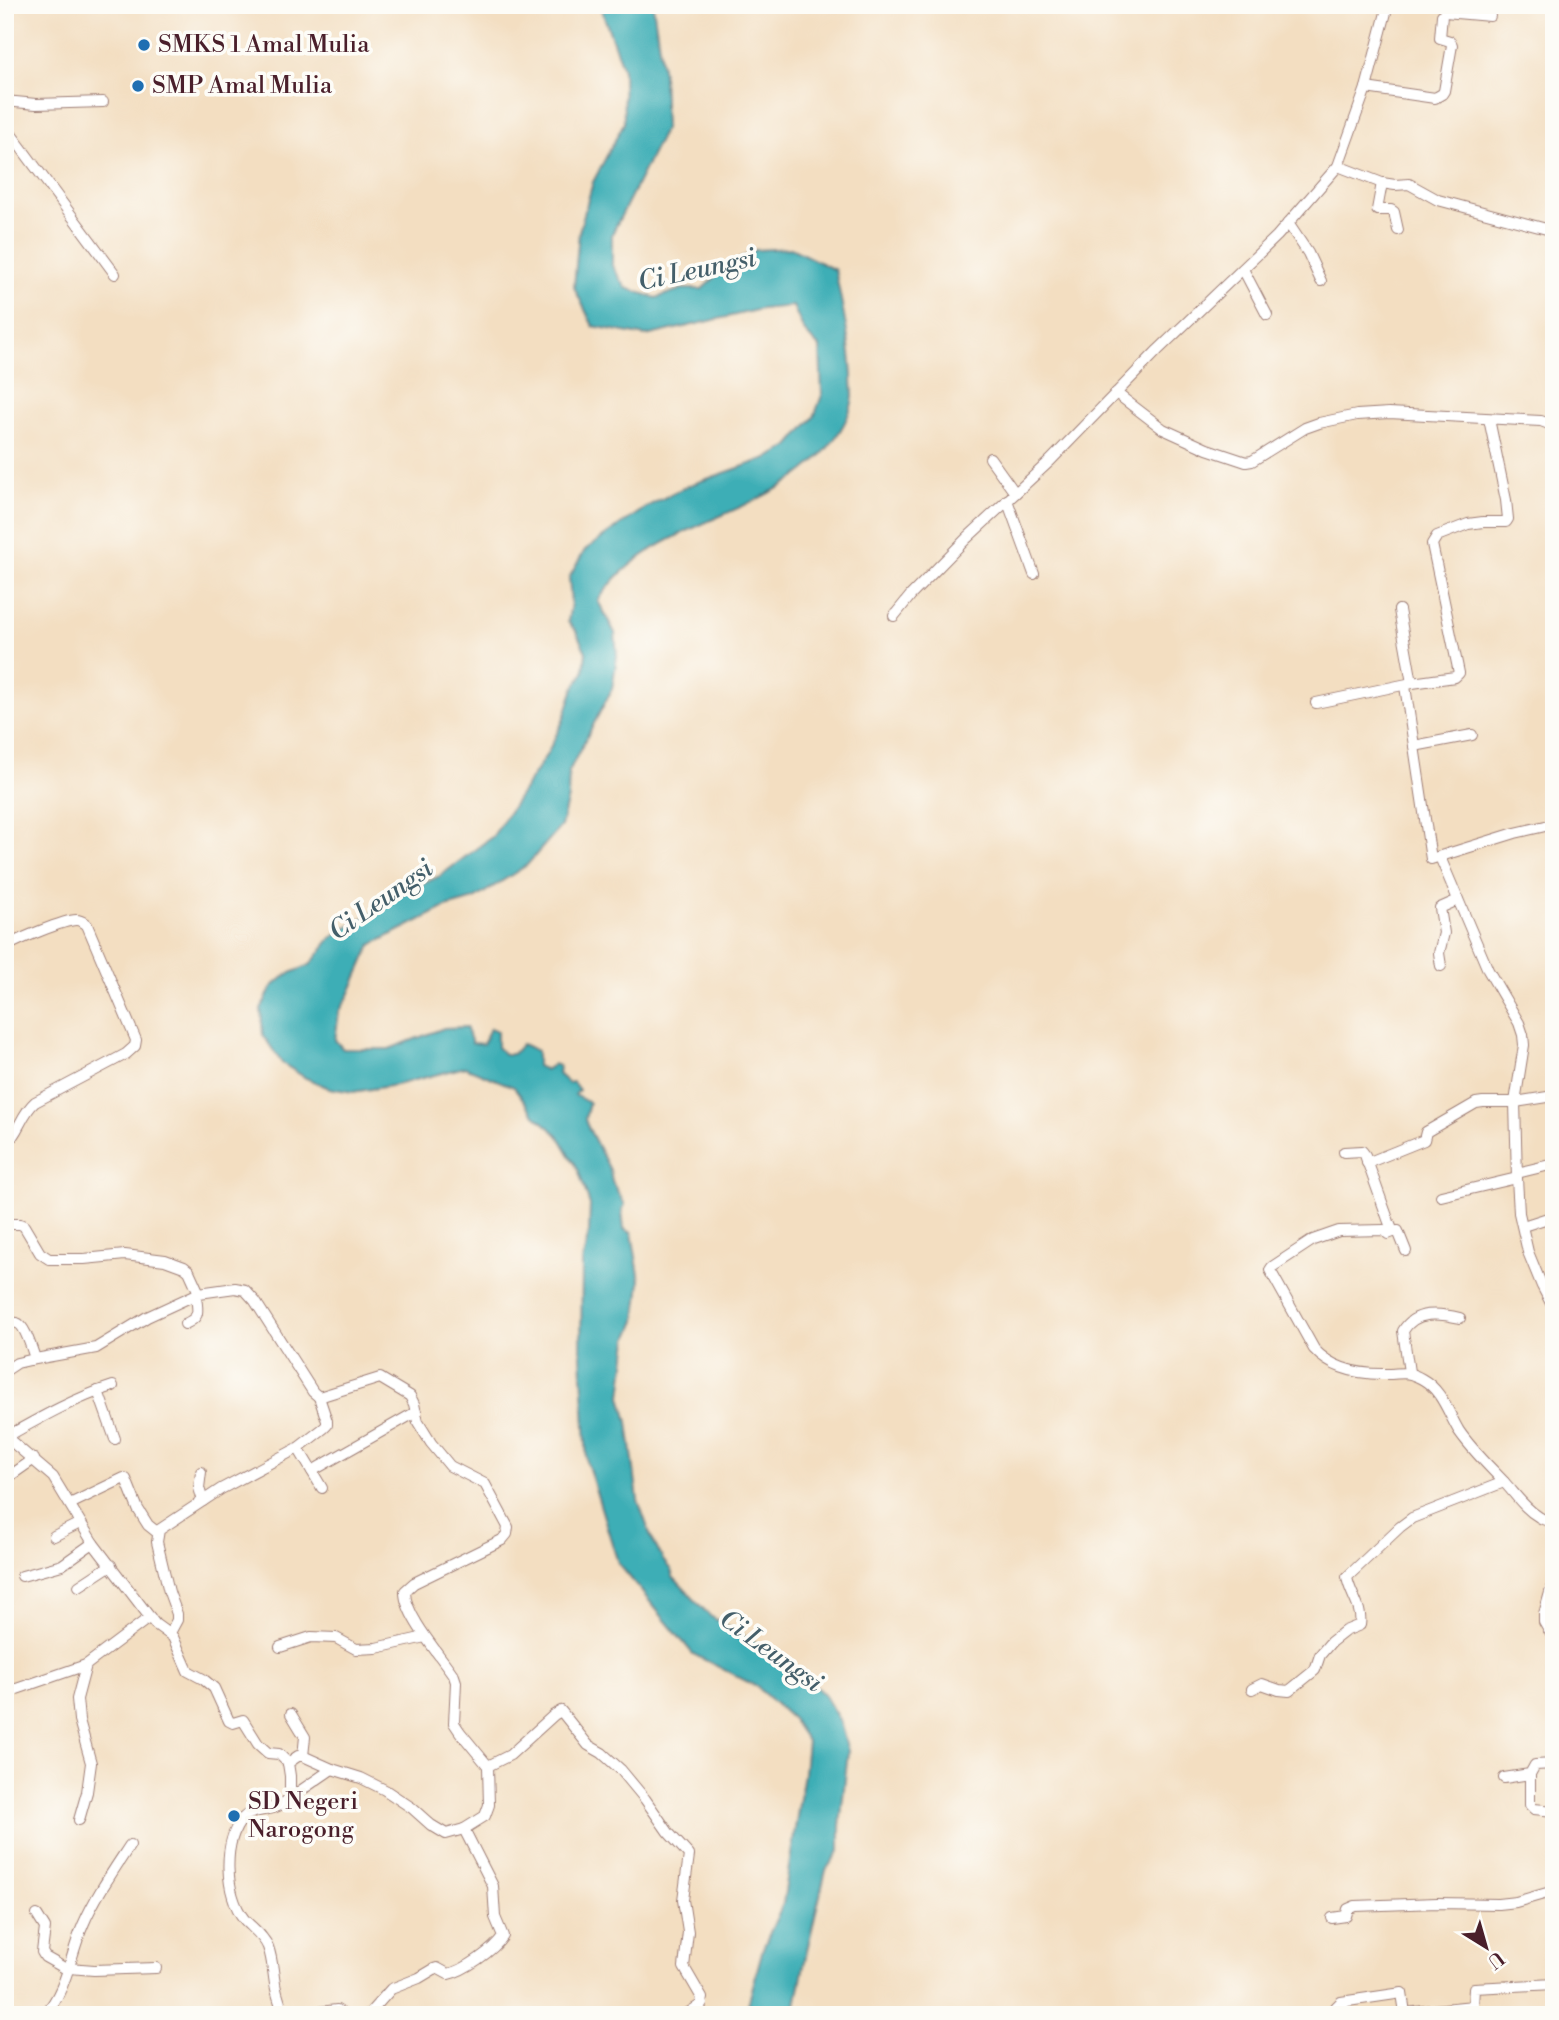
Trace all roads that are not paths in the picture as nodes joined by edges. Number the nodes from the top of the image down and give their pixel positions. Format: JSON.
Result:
{"nodes":[{"id":1,"x":1388,"y":5,"type":"edge"},
{"id":2,"x":1490,"y":16,"type":"dead end"},
{"id":3,"x":1366,"y":88,"type":"junction"},
{"id":4,"x":5,"y":102,"type":"edge"},
{"id":5,"x":103,"y":102,"type":"dead end"},
{"id":6,"x":5,"y":127,"type":"edge"},
{"id":7,"x":1338,"y":166,"type":"junction"},
{"id":8,"x":1382,"y":183,"type":"junction"},
{"id":9,"x":1288,"y":223,"type":"junction"},
{"id":10,"x":1398,"y":230,"type":"dead end"},
{"id":11,"x":1554,"y":231,"type":"edge"},
{"id":12,"x":1243,"y":269,"type":"junction"},
{"id":13,"x":115,"y":274,"type":"dead end"},
{"id":14,"x":1321,"y":281,"type":"dead end"},
{"id":15,"x":1267,"y":315,"type":"dead end"},
{"id":16,"x":1116,"y":393,"type":"junction"},
{"id":17,"x":1489,"y":419,"type":"junction"},
{"id":18,"x":1554,"y":426,"type":"edge"},
{"id":19,"x":990,"y":458,"type":"dead end"},
{"id":20,"x":1011,"y":497,"type":"junction"},
{"id":21,"x":1034,"y":574,"type":"dead end"},
{"id":22,"x":1399,"y":610,"type":"dead end"},
{"id":23,"x":894,"y":616,"type":"dead end"},
{"id":24,"x":1409,"y":685,"type":"junction"},
{"id":25,"x":1316,"y":703,"type":"dead end"},
{"id":26,"x":1472,"y":735,"type":"dead end"},
{"id":27,"x":1414,"y":746,"type":"junction"},
{"id":28,"x":1554,"y":824,"type":"edge"},
{"id":29,"x":1440,"y":857,"type":"junction"},
{"id":30,"x":1458,"y":900,"type":"junction"},
{"id":31,"x":5,"y":947,"type":"edge"},
{"id":32,"x":1441,"y":966,"type":"dead end"},
{"id":33,"x":1554,"y":1096,"type":"edge"},
{"id":34,"x":1516,"y":1102,"type":"junction"},
{"id":35,"x":5,"y":1145,"type":"edge"},
{"id":36,"x":1344,"y":1152,"type":"dead end"},
{"id":37,"x":1367,"y":1163,"type":"junction"},
{"id":38,"x":1554,"y":1164,"type":"edge"},
{"id":39,"x":1517,"y":1176,"type":"junction"},
{"id":40,"x":1441,"y":1196,"type":"dead end"},
{"id":41,"x":1554,"y":1216,"type":"edge"},
{"id":42,"x":5,"y":1224,"type":"edge"},
{"id":43,"x":1523,"y":1226,"type":"junction"},
{"id":44,"x":1393,"y":1232,"type":"junction"},
{"id":45,"x":1406,"y":1251,"type":"dead end"},
{"id":46,"x":197,"y":1294,"type":"junction"},
{"id":47,"x":1554,"y":1309,"type":"edge"},
{"id":48,"x":1460,"y":1318,"type":"dead end"},
{"id":49,"x":185,"y":1324,"type":"dead end"},
{"id":50,"x":5,"y":1325,"type":"edge"},
{"id":51,"x":36,"y":1359,"type":"junction"},
{"id":52,"x":5,"y":1371,"type":"edge"},
{"id":53,"x":1409,"y":1372,"type":"junction"},
{"id":54,"x":113,"y":1386,"type":"dead end"},
{"id":55,"x":98,"y":1391,"type":"junction"},
{"id":56,"x":319,"y":1397,"type":"junction"},
{"id":57,"x":416,"y":1412,"type":"junction"},
{"id":58,"x":6,"y":1436,"type":"edge"},
{"id":59,"x":115,"y":1439,"type":"dead end"},
{"id":60,"x":298,"y":1448,"type":"junction"},
{"id":61,"x":34,"y":1459,"type":"junction"},
{"id":62,"x":312,"y":1471,"type":"junction"},
{"id":63,"x":201,"y":1472,"type":"dead end"},
{"id":64,"x":7,"y":1478,"type":"edge"},
{"id":65,"x":1504,"y":1482,"type":"junction"},
{"id":66,"x":322,"y":1488,"type":"dead end"},
{"id":67,"x":203,"y":1502,"type":"junction"},
{"id":68,"x":69,"y":1504,"type":"junction"},
{"id":69,"x":1554,"y":1522,"type":"edge"},
{"id":70,"x":80,"y":1523,"type":"junction"},
{"id":71,"x":158,"y":1533,"type":"junction"},
{"id":72,"x":54,"y":1535,"type":"dead end"},
{"id":73,"x":93,"y":1543,"type":"junction"},
{"id":74,"x":111,"y":1565,"type":"junction"},
{"id":75,"x":22,"y":1576,"type":"dead end"},
{"id":76,"x":1554,"y":1578,"type":"edge"},
{"id":77,"x":79,"y":1586,"type":"dead end"},
{"id":78,"x":150,"y":1617,"type":"junction"},
{"id":79,"x":170,"y":1633,"type":"junction"},
{"id":80,"x":425,"y":1637,"type":"junction"},
{"id":81,"x":1554,"y":1639,"type":"edge"},
{"id":82,"x":280,"y":1647,"type":"dead end"},
{"id":83,"x":86,"y":1665,"type":"junction"},
{"id":84,"x":1252,"y":1689,"type":"dead end"},
{"id":85,"x":5,"y":1693,"type":"edge"},
{"id":86,"x":290,"y":1714,"type":"dead end"},
{"id":87,"x":303,"y":1756,"type":"junction"},
{"id":88,"x":288,"y":1763,"type":"junction"},
{"id":89,"x":1554,"y":1764,"type":"edge"},
{"id":90,"x":488,"y":1766,"type":"junction"},
{"id":91,"x":332,"y":1769,"type":"junction"},
{"id":92,"x":1530,"y":1774,"type":"junction"},
{"id":93,"x":1504,"y":1778,"type":"dead end"},
{"id":94,"x":290,"y":1798,"type":"junction"},
{"id":95,"x":1554,"y":1811,"type":"edge"},
{"id":96,"x":79,"y":1820,"type":"dead end"},
{"id":97,"x":464,"y":1829,"type":"junction"},
{"id":98,"x":130,"y":1845,"type":"dead end"},
{"id":99,"x":1554,"y":1891,"type":"edge"},
{"id":100,"x":37,"y":1915,"type":"dead end"},
{"id":101,"x":1332,"y":1918,"type":"dead end"},
{"id":102,"x":156,"y":1968,"type":"dead end"},
{"id":103,"x":68,"y":1969,"type":"junction"},
{"id":104,"x":1554,"y":1984,"type":"edge"},
{"id":105,"x":700,"y":2009,"type":"edge"},
{"id":106,"x":1405,"y":2014,"type":"edge"},
{"id":107,"x":44,"y":2015,"type":"edge"},
{"id":108,"x":284,"y":2015,"type":"edge"},
{"id":109,"x":293,"y":2015,"type":"edge"},
{"id":110,"x":345,"y":2015,"type":"edge"},
{"id":111,"x":368,"y":2015,"type":"edge"},
{"id":112,"x":685,"y":2015,"type":"edge"},
{"id":113,"x":1336,"y":2015,"type":"edge"}],
"edges":[{"from":1,"to":3,"type":"street"},
{"from":2,"to":3,"type":"street"},
{"from":3,"to":7,"type":"street"},
{"from":4,"to":5,"type":"street"},
{"from":6,"to":13,"type":"street"},
{"from":7,"to":8,"type":"street"},
{"from":7,"to":9,"type":"street"},
{"from":8,"to":10,"type":"street"},
{"from":8,"to":11,"type":"street"},
{"from":9,"to":12,"type":"street"},
{"from":9,"to":14,"type":"street"},
{"from":12,"to":15,"type":"street"},
{"from":12,"to":16,"type":"street"},
{"from":16,"to":17,"type":"street"},
{"from":16,"to":20,"type":"street"},
{"from":17,"to":18,"type":"street"},
{"from":17,"to":24,"type":"street"},
{"from":19,"to":20,"type":"street"},
{"from":20,"to":21,"type":"street"},
{"from":20,"to":23,"type":"street"},
{"from":22,"to":24,"type":"street"},
{"from":24,"to":25,"type":"street"},
{"from":24,"to":27,"type":"street"},
{"from":26,"to":27,"type":"street"},
{"from":27,"to":29,"type":"street"},
{"from":28,"to":29,"type":"street"},
{"from":29,"to":30,"type":"street"},
{"from":30,"to":32,"type":"street"},
{"from":30,"to":34,"type":"street"},
{"from":31,"to":35,"type":"street"},
{"from":33,"to":34,"type":"street"},
{"from":34,"to":37,"type":"street"},
{"from":34,"to":39,"type":"street"},
{"from":36,"to":37,"type":"street"},
{"from":37,"to":44,"type":"street"},
{"from":38,"to":39,"type":"street"},
{"from":39,"to":40,"type":"street"},
{"from":39,"to":43,"type":"street"},
{"from":41,"to":43,"type":"street"},
{"from":42,"to":46,"type":"street"},
{"from":43,"to":47,"type":"street"},
{"from":44,"to":45,"type":"street"},
{"from":44,"to":53,"type":"street"},
{"from":46,"to":49,"type":"street"},
{"from":46,"to":51,"type":"street"},
{"from":46,"to":56,"type":"street"},
{"from":48,"to":53,"type":"street"},
{"from":50,"to":51,"type":"street"},
{"from":51,"to":52,"type":"street"},
{"from":53,"to":65,"type":"street"},
{"from":54,"to":55,"type":"street"},
{"from":55,"to":58,"type":"street"},
{"from":55,"to":59,"type":"street"},
{"from":56,"to":57,"type":"street"},
{"from":56,"to":60,"type":"street"},
{"from":57,"to":62,"type":"street"},
{"from":57,"to":80,"type":"street"},
{"from":58,"to":61,"type":"street"},
{"from":60,"to":62,"type":"street"},
{"from":60,"to":67,"type":"street"},
{"from":61,"to":64,"type":"street"},
{"from":61,"to":68,"type":"street"},
{"from":62,"to":66,"type":"street"},
{"from":63,"to":67,"type":"street"},
{"from":65,"to":69,"type":"street"},
{"from":65,"to":84,"type":"street"},
{"from":67,"to":71,"type":"street"},
{"from":68,"to":70,"type":"street"},
{"from":68,"to":71,"type":"street"},
{"from":70,"to":72,"type":"street"},
{"from":70,"to":73,"type":"street"},
{"from":71,"to":79,"type":"street"},
{"from":73,"to":74,"type":"street"},
{"from":73,"to":75,"type":"street"},
{"from":74,"to":77,"type":"street"},
{"from":74,"to":78,"type":"street"},
{"from":76,"to":81,"type":"street"},
{"from":78,"to":79,"type":"street"},
{"from":78,"to":83,"type":"street"},
{"from":79,"to":88,"type":"street"},
{"from":80,"to":82,"type":"street"},
{"from":80,"to":90,"type":"street"},
{"from":83,"to":85,"type":"street"},
{"from":83,"to":96,"type":"street"},
{"from":86,"to":87,"type":"street"},
{"from":87,"to":88,"type":"street"},
{"from":87,"to":91,"type":"street"},
{"from":88,"to":94,"type":"street"},
{"from":89,"to":92,"type":"street"},
{"from":90,"to":97,"type":"street"},
{"from":90,"to":105,"type":"street"},
{"from":91,"to":94,"type":"street"},
{"from":91,"to":97,"type":"street"},
{"from":92,"to":93,"type":"street"},
{"from":92,"to":95,"type":"street"},
{"from":94,"to":108,"type":"street"},
{"from":97,"to":111,"type":"street"},
{"from":98,"to":103,"type":"street"},
{"from":99,"to":101,"type":"street"},
{"from":100,"to":103,"type":"street"},
{"from":102,"to":103,"type":"street"},
{"from":103,"to":107,"type":"street"},
{"from":104,"to":106,"type":"street"},
{"from":105,"to":112,"type":"street"},
{"from":106,"to":113,"type":"street"},
{"from":109,"to":110,"type":"street"}]}
